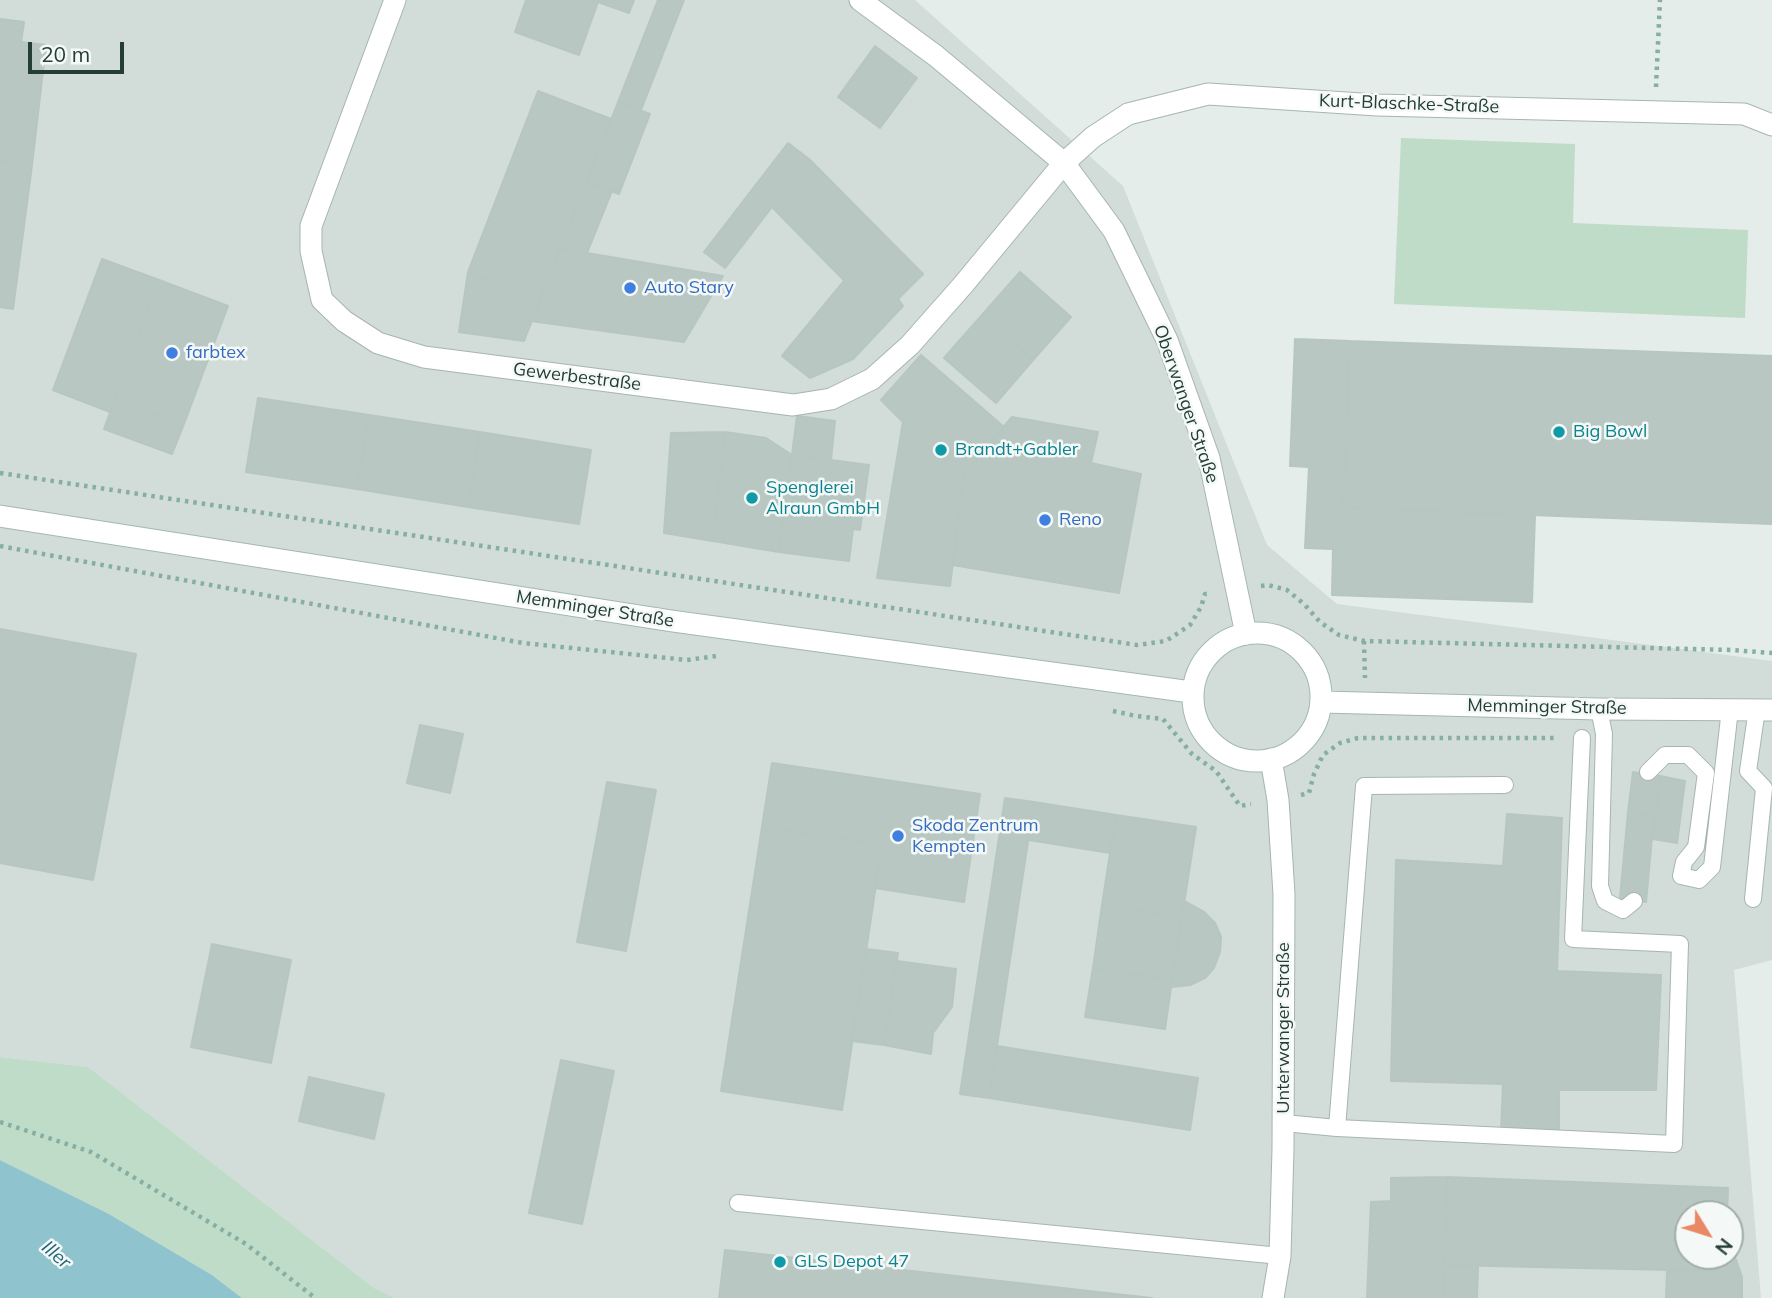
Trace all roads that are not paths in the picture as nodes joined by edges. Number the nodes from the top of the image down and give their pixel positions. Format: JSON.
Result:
{"nodes":[{"id":1,"x":396,"y":0,"type":"edge"},
{"id":2,"x":860,"y":0,"type":"edge"},
{"id":3,"x":1772,"y":125,"type":"edge"},
{"id":4,"x":1064,"y":163,"type":"junction"},
{"id":5,"x":0,"y":516,"type":"edge"},
{"id":6,"x":1246,"y":634,"type":"junction"},
{"id":7,"x":1191,"y":692,"type":"junction"},
{"id":8,"x":1322,"y":702,"type":"junction"},
{"id":9,"x":1599,"y":709,"type":"junction"},
{"id":10,"x":1730,"y":709,"type":"junction"},
{"id":11,"x":1765,"y":709,"type":"edge"},
{"id":12,"x":1582,"y":738,"type":"dead end"},
{"id":13,"x":1271,"y":759,"type":"junction"},
{"id":14,"x":1648,"y":772,"type":"dead end"},
{"id":15,"x":1504,"y":785,"type":"dead end"},
{"id":16,"x":1752,"y":899,"type":"dead end"},
{"id":17,"x":1634,"y":901,"type":"dead end"},
{"id":18,"x":1284,"y":1123,"type":"junction"},
{"id":19,"x":1337,"y":1128,"type":"junction"},
{"id":20,"x":738,"y":1203,"type":"dead end"},
{"id":21,"x":1280,"y":1256,"type":"junction"},
{"id":22,"x":1273,"y":1298,"type":"edge"}],
"edges":[{"from":1,"to":4,"type":"street","name":"Gewerbestraße"},
{"from":2,"to":4,"type":"street","name":"Oberwanger Straße"},
{"from":3,"to":4,"type":"street","name":"Kurt-Blaschke-Straße"},
{"from":4,"to":6,"type":"street","name":"Oberwanger Straße"},
{"from":5,"to":7,"type":"street","name":"Memminger Straße"},
{"from":6,"to":7,"type":"street"},
{"from":6,"to":8,"type":"street"},
{"from":7,"to":13,"type":"street"},
{"from":8,"to":9,"type":"street","name":"Memminger Straße"},
{"from":8,"to":13,"type":"street"},
{"from":9,"to":10,"type":"street","name":"Memminger Straße"},
{"from":9,"to":17,"type":"lane"},
{"from":10,"to":11,"type":"street","name":"Memminger Straße"},
{"from":10,"to":14,"type":"lane"},
{"from":11,"to":16,"type":"lane"},
{"from":12,"to":19,"type":"lane"},
{"from":13,"to":18,"type":"street","name":"Unterwanger Straße"},
{"from":15,"to":19,"type":"lane"},
{"from":18,"to":19,"type":"lane"},
{"from":18,"to":21,"type":"street","name":"Unterwanger Straße"},
{"from":20,"to":21,"type":"lane"},
{"from":21,"to":22,"type":"street","name":"Unterwanger Straße"}]}
